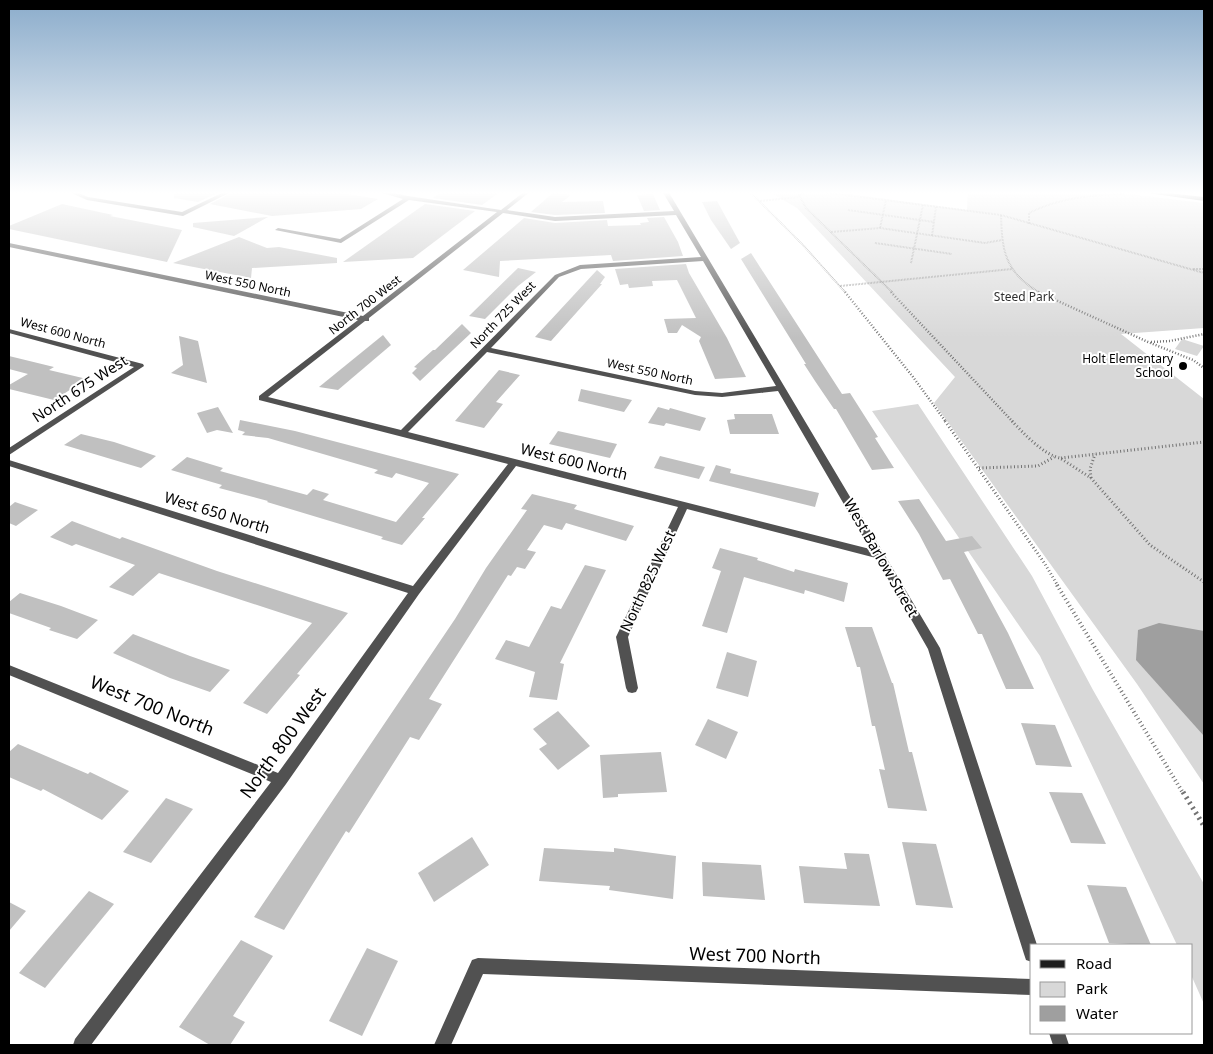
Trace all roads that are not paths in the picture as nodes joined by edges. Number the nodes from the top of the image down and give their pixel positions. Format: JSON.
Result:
{"nodes":[{"id":1,"x":466,"y":240,"type":"edge"},
{"id":2,"x":694,"y":240,"type":"edge"},
{"id":3,"x":9,"y":245,"type":"edge"},
{"id":4,"x":705,"y":259,"type":"junction"},
{"id":5,"x":366,"y":319,"type":"junction"},
{"id":6,"x":9,"y":331,"type":"edge"},
{"id":7,"x":486,"y":349,"type":"junction"},
{"id":8,"x":140,"y":366,"type":"joint"},
{"id":9,"x":781,"y":388,"type":"junction"},
{"id":10,"x":262,"y":398,"type":"joint"},
{"id":11,"x":402,"y":434,"type":"junction"},
{"id":12,"x":9,"y":452,"type":"edge"},
{"id":13,"x":514,"y":462,"type":"junction"},
{"id":14,"x":9,"y":463,"type":"edge"},
{"id":15,"x":684,"y":505,"type":"junction"},
{"id":16,"x":879,"y":555,"type":"junction"},
{"id":17,"x":415,"y":591,"type":"junction"},
{"id":18,"x":9,"y":670,"type":"edge"},
{"id":19,"x":632,"y":688,"type":"dead end"},
{"id":20,"x":281,"y":780,"type":"junction"},
{"id":21,"x":1030,"y":948,"type":"edge"},
{"id":22,"x":1030,"y":987,"type":"edge"},
{"id":23,"x":80,"y":1045,"type":"edge"},
{"id":24,"x":442,"y":1045,"type":"edge"}],
"edges":[{"from":1,"to":5,"type":"street","name":"North 700 West"},
{"from":2,"to":4,"type":"street","name":"West Barlow Street"},
{"from":3,"to":5,"type":"street","name":"West 550 North"},
{"from":4,"to":7,"type":"street","name":"North 725 West"},
{"from":4,"to":9,"type":"street","name":"West Barlow Street"},
{"from":5,"to":10,"type":"street","name":"North 700 West"},
{"from":6,"to":8,"type":"street","name":"West 600 North"},
{"from":7,"to":9,"type":"street","name":"West 550 North"},
{"from":7,"to":11,"type":"street","name":"North 725 West"},
{"from":8,"to":12,"type":"street","name":"North 675 West"},
{"from":9,"to":16,"type":"street","name":"West Barlow Street"},
{"from":10,"to":11,"type":"street","name":"West 600 North"},
{"from":11,"to":13,"type":"street","name":"West 600 North"},
{"from":13,"to":15,"type":"street","name":"West 600 North"},
{"from":13,"to":17,"type":"street","name":"North 800 West"},
{"from":14,"to":17,"type":"street","name":"West 650 North"},
{"from":15,"to":16,"type":"street","name":"West 600 North"},
{"from":15,"to":19,"type":"street","name":"North 825 West"},
{"from":16,"to":21,"type":"street","name":"West Barlow Street"},
{"from":17,"to":20,"type":"street","name":"North 800 West"},
{"from":18,"to":20,"type":"street","name":"West 700 North"},
{"from":20,"to":23,"type":"street","name":"North 800 West"},
{"from":22,"to":24,"type":"street","name":"West 700 North"}]}
